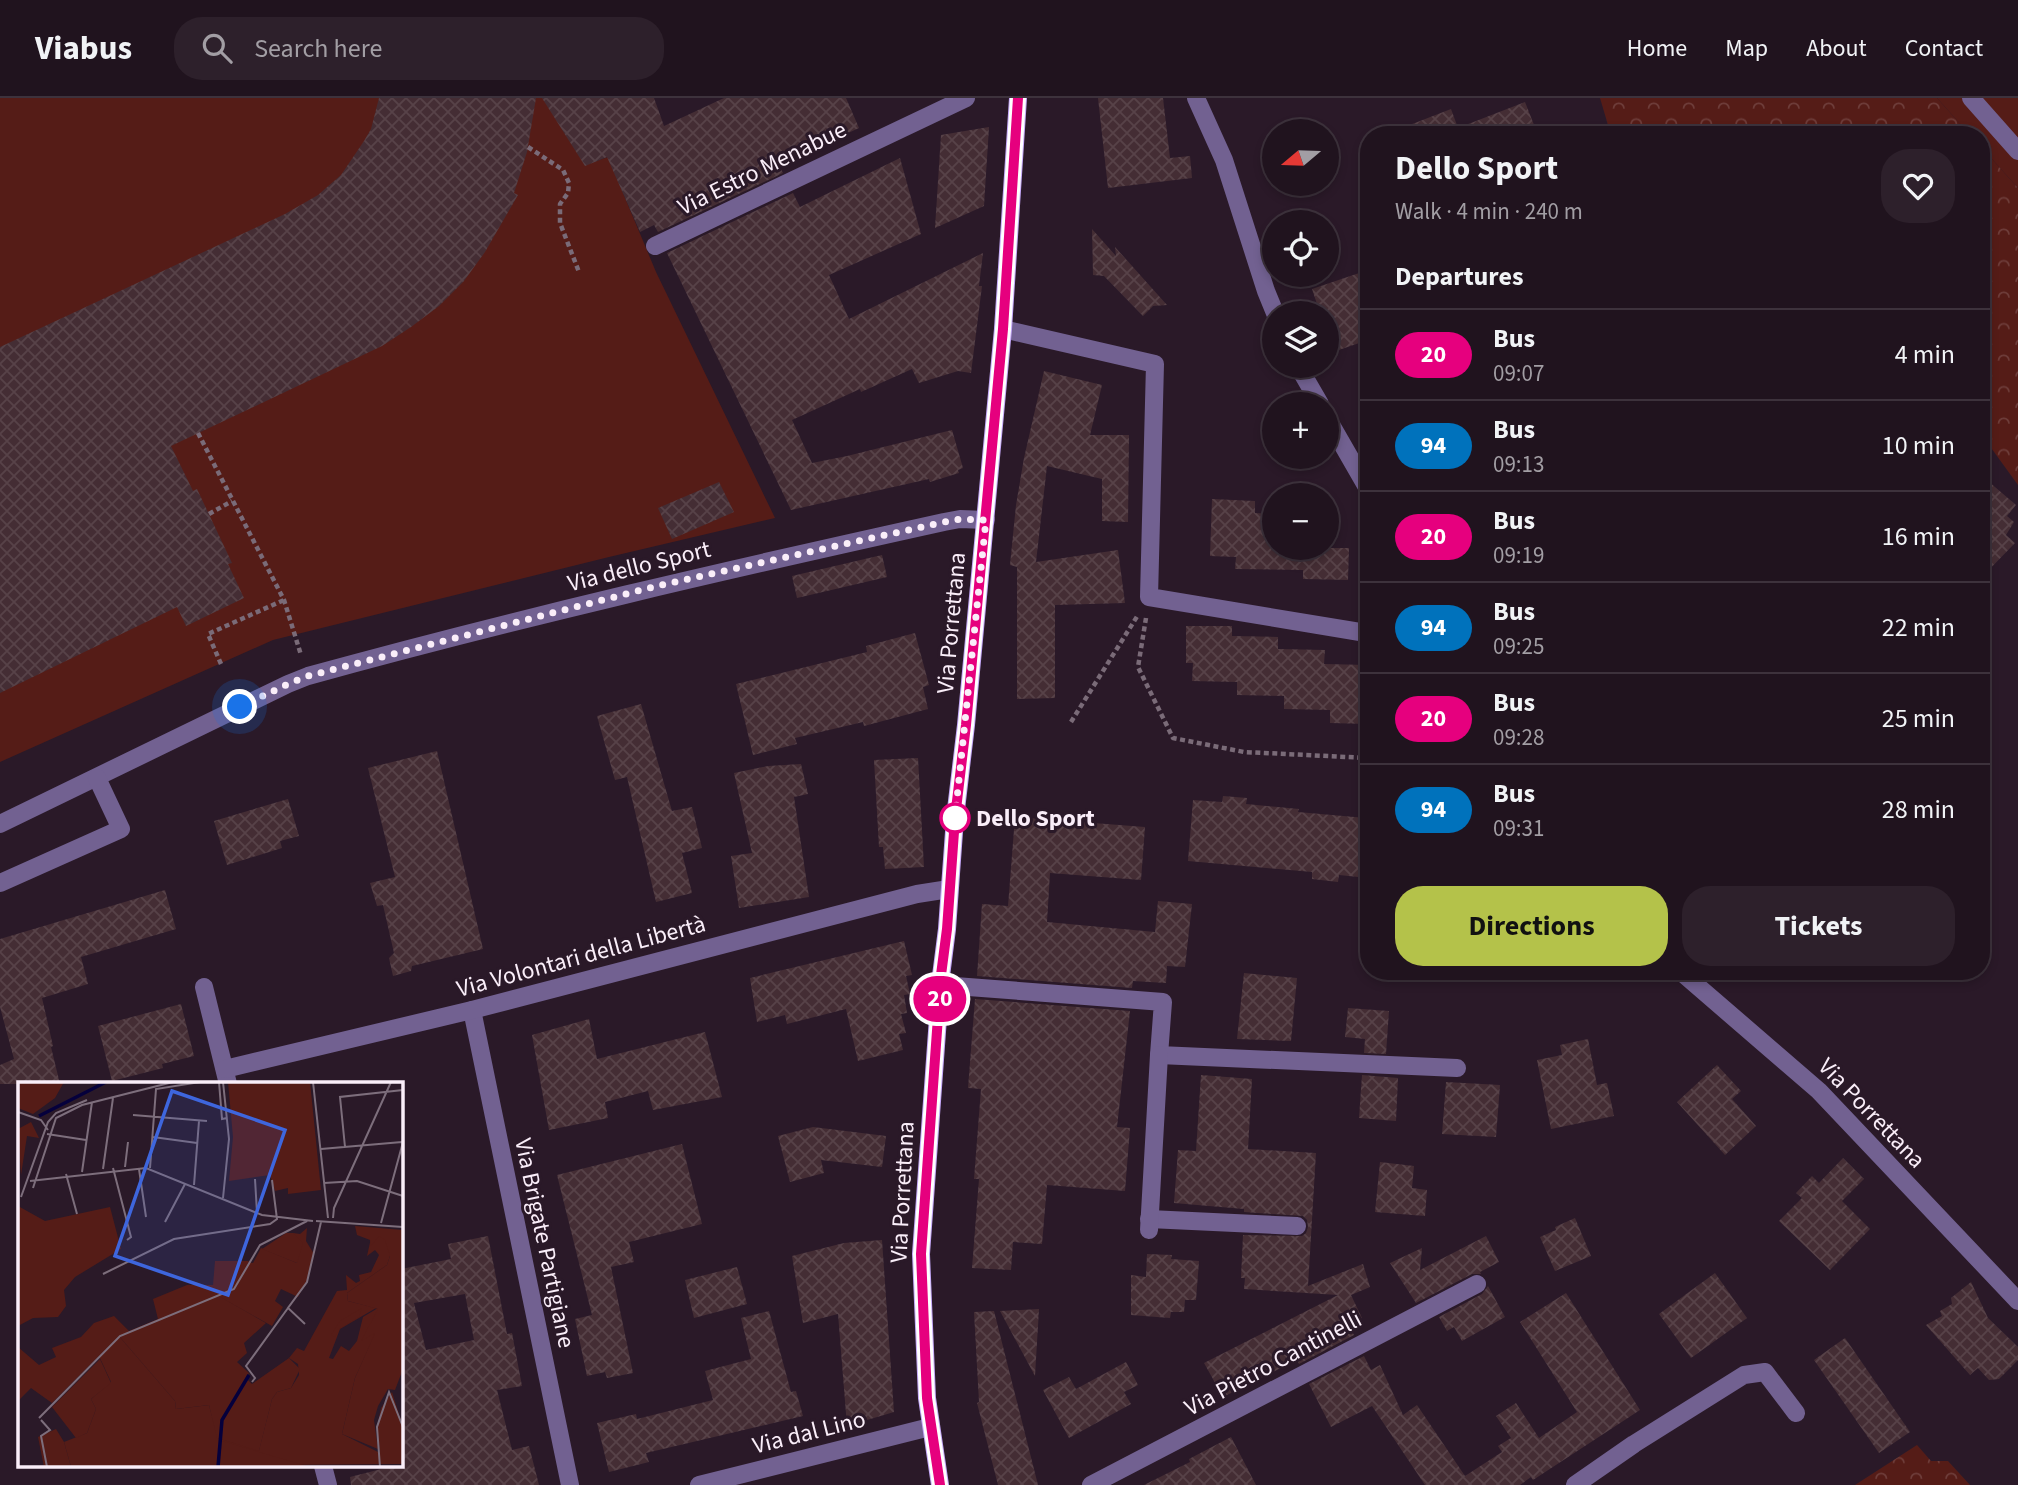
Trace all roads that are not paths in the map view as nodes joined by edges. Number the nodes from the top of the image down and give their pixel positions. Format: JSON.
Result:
{"nodes":[{"id":1,"x":966,"y":98,"type":"edge"},
{"id":2,"x":1018,"y":98,"type":"edge"},
{"id":3,"x":1196,"y":98,"type":"edge"},
{"id":4,"x":1971,"y":98,"type":"edge"},
{"id":5,"x":2018,"y":151,"type":"edge"},
{"id":6,"x":655,"y":246,"type":"dead end"},
{"id":7,"x":1270,"y":301,"type":"edge"},
{"id":8,"x":1003,"y":329,"type":"junction"},
{"id":9,"x":1339,"y":438,"type":"edge"},
{"id":10,"x":1360,"y":475,"type":"edge"},
{"id":11,"x":986,"y":520,"type":"junction"},
{"id":12,"x":1360,"y":632,"type":"dead end"},
{"id":13,"x":97,"y":778,"type":"junction"},
{"id":14,"x":0,"y":824,"type":"edge"},
{"id":15,"x":0,"y":884,"type":"edge"},
{"id":16,"x":950,"y":889,"type":"junction"},
{"id":17,"x":1690,"y":980,"type":"edge"},
{"id":18,"x":942,"y":985,"type":"junction"},
{"id":19,"x":204,"y":987,"type":"dead end"},
{"id":20,"x":472,"y":1010,"type":"junction"},
{"id":21,"x":1159,"y":1055,"type":"junction"},
{"id":22,"x":1457,"y":1068,"type":"dead end"},
{"id":23,"x":227,"y":1077,"type":"edge"},
{"id":24,"x":1297,"y":1226,"type":"dead end"},
{"id":25,"x":1477,"y":1284,"type":"dead end"},
{"id":26,"x":2018,"y":1301,"type":"edge"},
{"id":27,"x":1796,"y":1413,"type":"dead end"},
{"id":28,"x":930,"y":1427,"type":"junction"},
{"id":29,"x":324,"y":1468,"type":"edge"},
{"id":30,"x":328,"y":1485,"type":"edge"},
{"id":31,"x":570,"y":1485,"type":"edge"},
{"id":32,"x":699,"y":1485,"type":"edge"},
{"id":33,"x":940,"y":1485,"type":"edge"},
{"id":34,"x":1091,"y":1485,"type":"edge"},
{"id":35,"x":1575,"y":1485,"type":"edge"}],
"edges":[{"from":1,"to":6,"type":"street","name":"Via Estro Menabue"},
{"from":2,"to":8,"type":"main road","name":"Via Porrettana"},
{"from":3,"to":7,"type":"street"},
{"from":4,"to":5,"type":"street"},
{"from":8,"to":11,"type":"main road","name":"Via Porrettana"},
{"from":8,"to":12,"type":"street"},
{"from":9,"to":10,"type":"street"},
{"from":11,"to":13,"type":"street","name":"Via dello Sport"},
{"from":11,"to":16,"type":"main road","name":"Via Porrettana"},
{"from":13,"to":14,"type":"street","name":"Via dello Sport"},
{"from":13,"to":15,"type":"street"},
{"from":16,"to":18,"type":"main road","name":"Via Porrettana"},
{"from":16,"to":20,"type":"street","name":"Via Volontari della Libertà"},
{"from":17,"to":26,"type":"street","name":"Via Porrettana"},
{"from":18,"to":21,"type":"street"},
{"from":18,"to":28,"type":"main road","name":"Via Porrettana"},
{"from":19,"to":23,"type":"street"},
{"from":20,"to":23,"type":"street","name":"Via Volontari della Libertà"},
{"from":20,"to":31,"type":"street","name":"Via Brigate Partigiane"},
{"from":21,"to":22,"type":"street"},
{"from":21,"to":24,"type":"street"},
{"from":25,"to":34,"type":"street","name":"Via Pietro Cantinelli"},
{"from":27,"to":35,"type":"street"},
{"from":28,"to":32,"type":"street","name":"Via dal Lino"},
{"from":28,"to":33,"type":"main road","name":"Via Porrettana"},
{"from":29,"to":30,"type":"street"}]}
